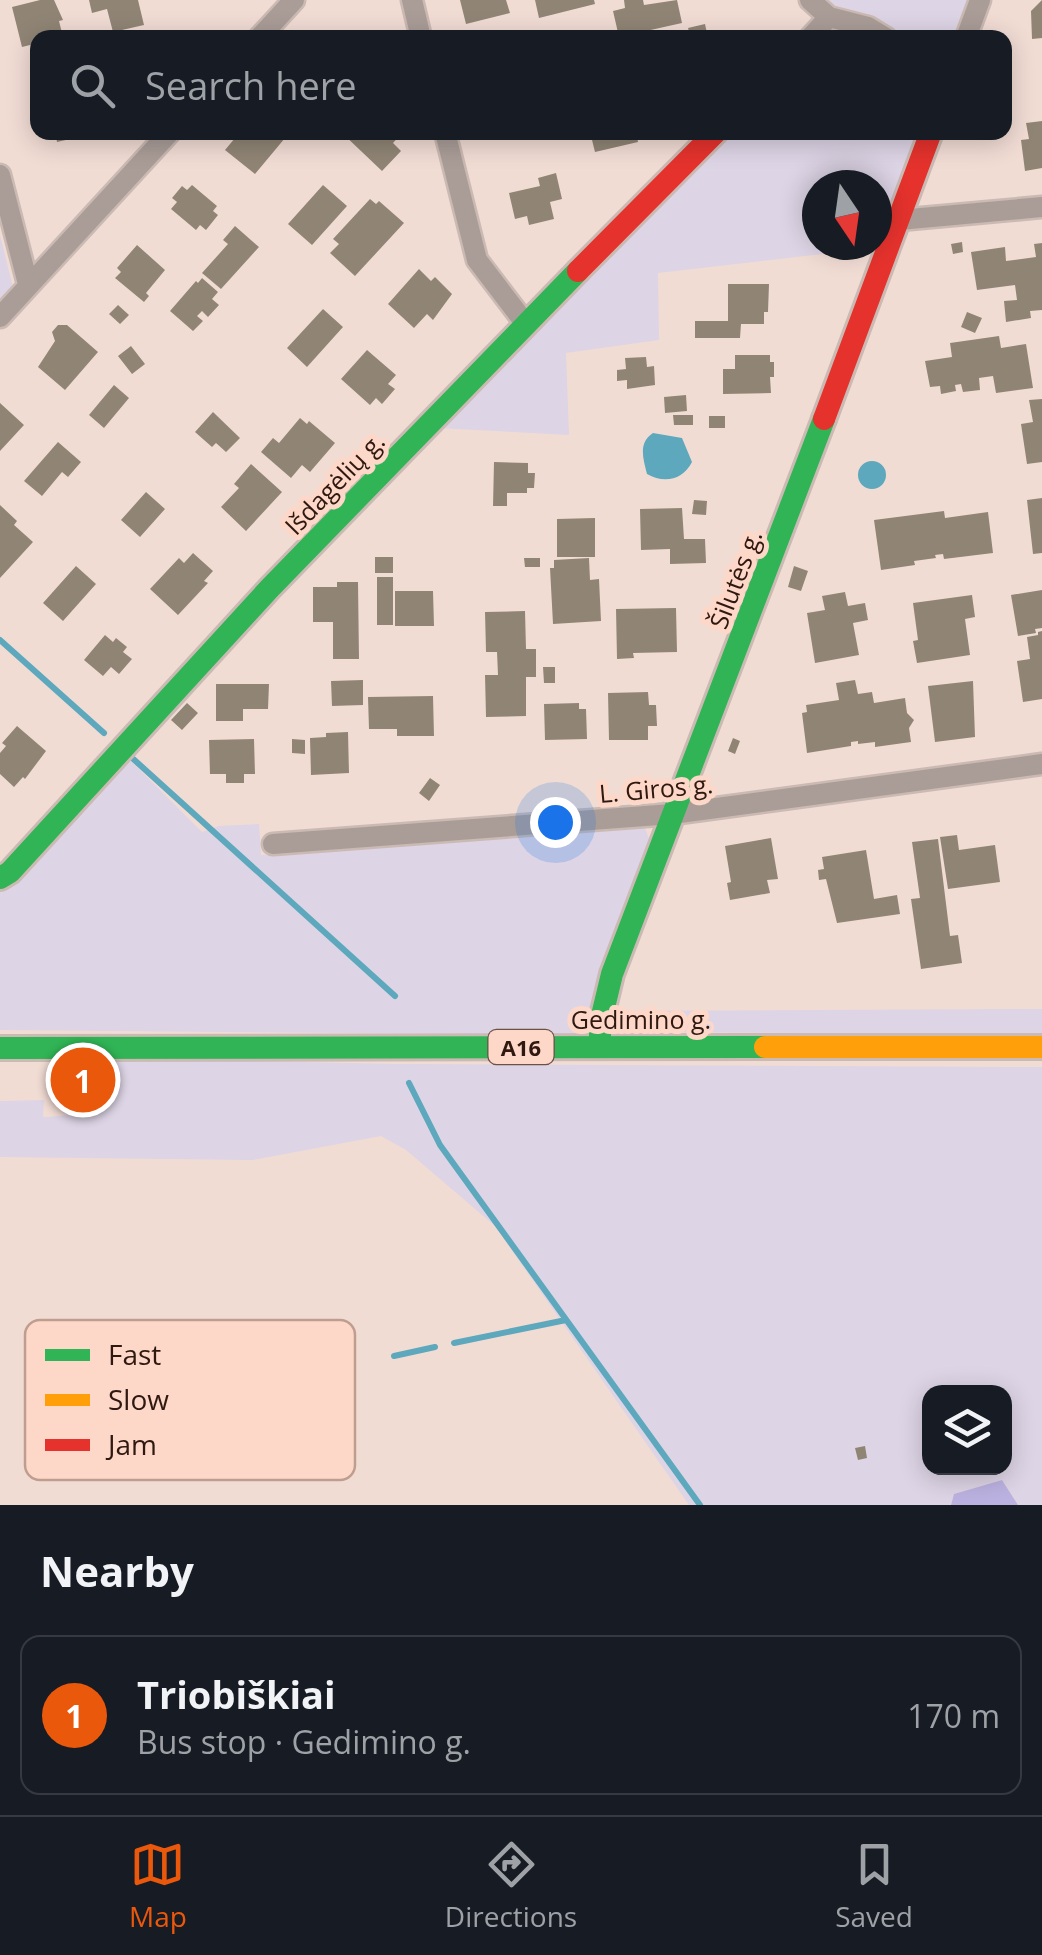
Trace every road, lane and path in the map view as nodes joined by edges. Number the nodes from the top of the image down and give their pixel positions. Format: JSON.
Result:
{"nodes":[{"id":1,"x":294,"y":0,"type":"edge"},
{"id":2,"x":412,"y":0,"type":"edge"},
{"id":3,"x":810,"y":0,"type":"edge"},
{"id":4,"x":980,"y":0,"type":"edge"},
{"id":5,"x":830,"y":17,"type":"junction"},
{"id":6,"x":266,"y":30,"type":"edge"},
{"id":7,"x":420,"y":30,"type":"edge"},
{"id":8,"x":818,"y":30,"type":"edge"},
{"id":9,"x":873,"y":30,"type":"edge"},
{"id":10,"x":969,"y":30,"type":"edge"},
{"id":11,"x":163,"y":140,"type":"edge"},
{"id":12,"x":447,"y":140,"type":"edge"},
{"id":13,"x":708,"y":140,"type":"edge"},
{"id":14,"x":928,"y":140,"type":"edge"},
{"id":15,"x":0,"y":175,"type":"edge"},
{"id":16,"x":1042,"y":207,"type":"edge"},
{"id":17,"x":899,"y":220,"type":"junction"},
{"id":18,"x":28,"y":284,"type":"junction"},
{"id":19,"x":0,"y":317,"type":"edge"},
{"id":20,"x":525,"y":323,"type":"junction"},
{"id":21,"x":1042,"y":764,"type":"edge"},
{"id":22,"x":672,"y":814,"type":"junction"},
{"id":23,"x":273,"y":844,"type":"dead end"},
{"id":24,"x":0,"y":878,"type":"edge"},
{"id":25,"x":600,"y":1047,"type":"junction"},
{"id":26,"x":1042,"y":1047,"type":"edge"},
{"id":27,"x":0,"y":1048,"type":"edge"}],
"edges":[{"from":1,"to":6,"type":"street"},
{"from":2,"to":7,"type":"street"},
{"from":3,"to":5,"type":"street"},
{"from":4,"to":10,"type":"street"},
{"from":5,"to":8,"type":"street"},
{"from":5,"to":9,"type":"street"},
{"from":11,"to":18,"type":"street"},
{"from":12,"to":20,"type":"street"},
{"from":13,"to":20,"type":"main road","name":"Išdagėlių g."},
{"from":14,"to":17,"type":"main road","name":"Šilutės g."},
{"from":15,"to":18,"type":"street"},
{"from":16,"to":17,"type":"street"},
{"from":17,"to":22,"type":"main road","name":"Šilutės g."},
{"from":18,"to":19,"type":"street"},
{"from":20,"to":24,"type":"main road","name":"Išdagėlių g."},
{"from":21,"to":22,"type":"street","name":"L. Giros g."},
{"from":22,"to":23,"type":"street","name":"L. Giros g."},
{"from":22,"to":25,"type":"main road","name":"Šilutės g."},
{"from":25,"to":26,"type":"main road","name":"Gedimino g.","number":"A16"},
{"from":25,"to":27,"type":"main road","name":"Gedimino g.","number":"A16"}]}
